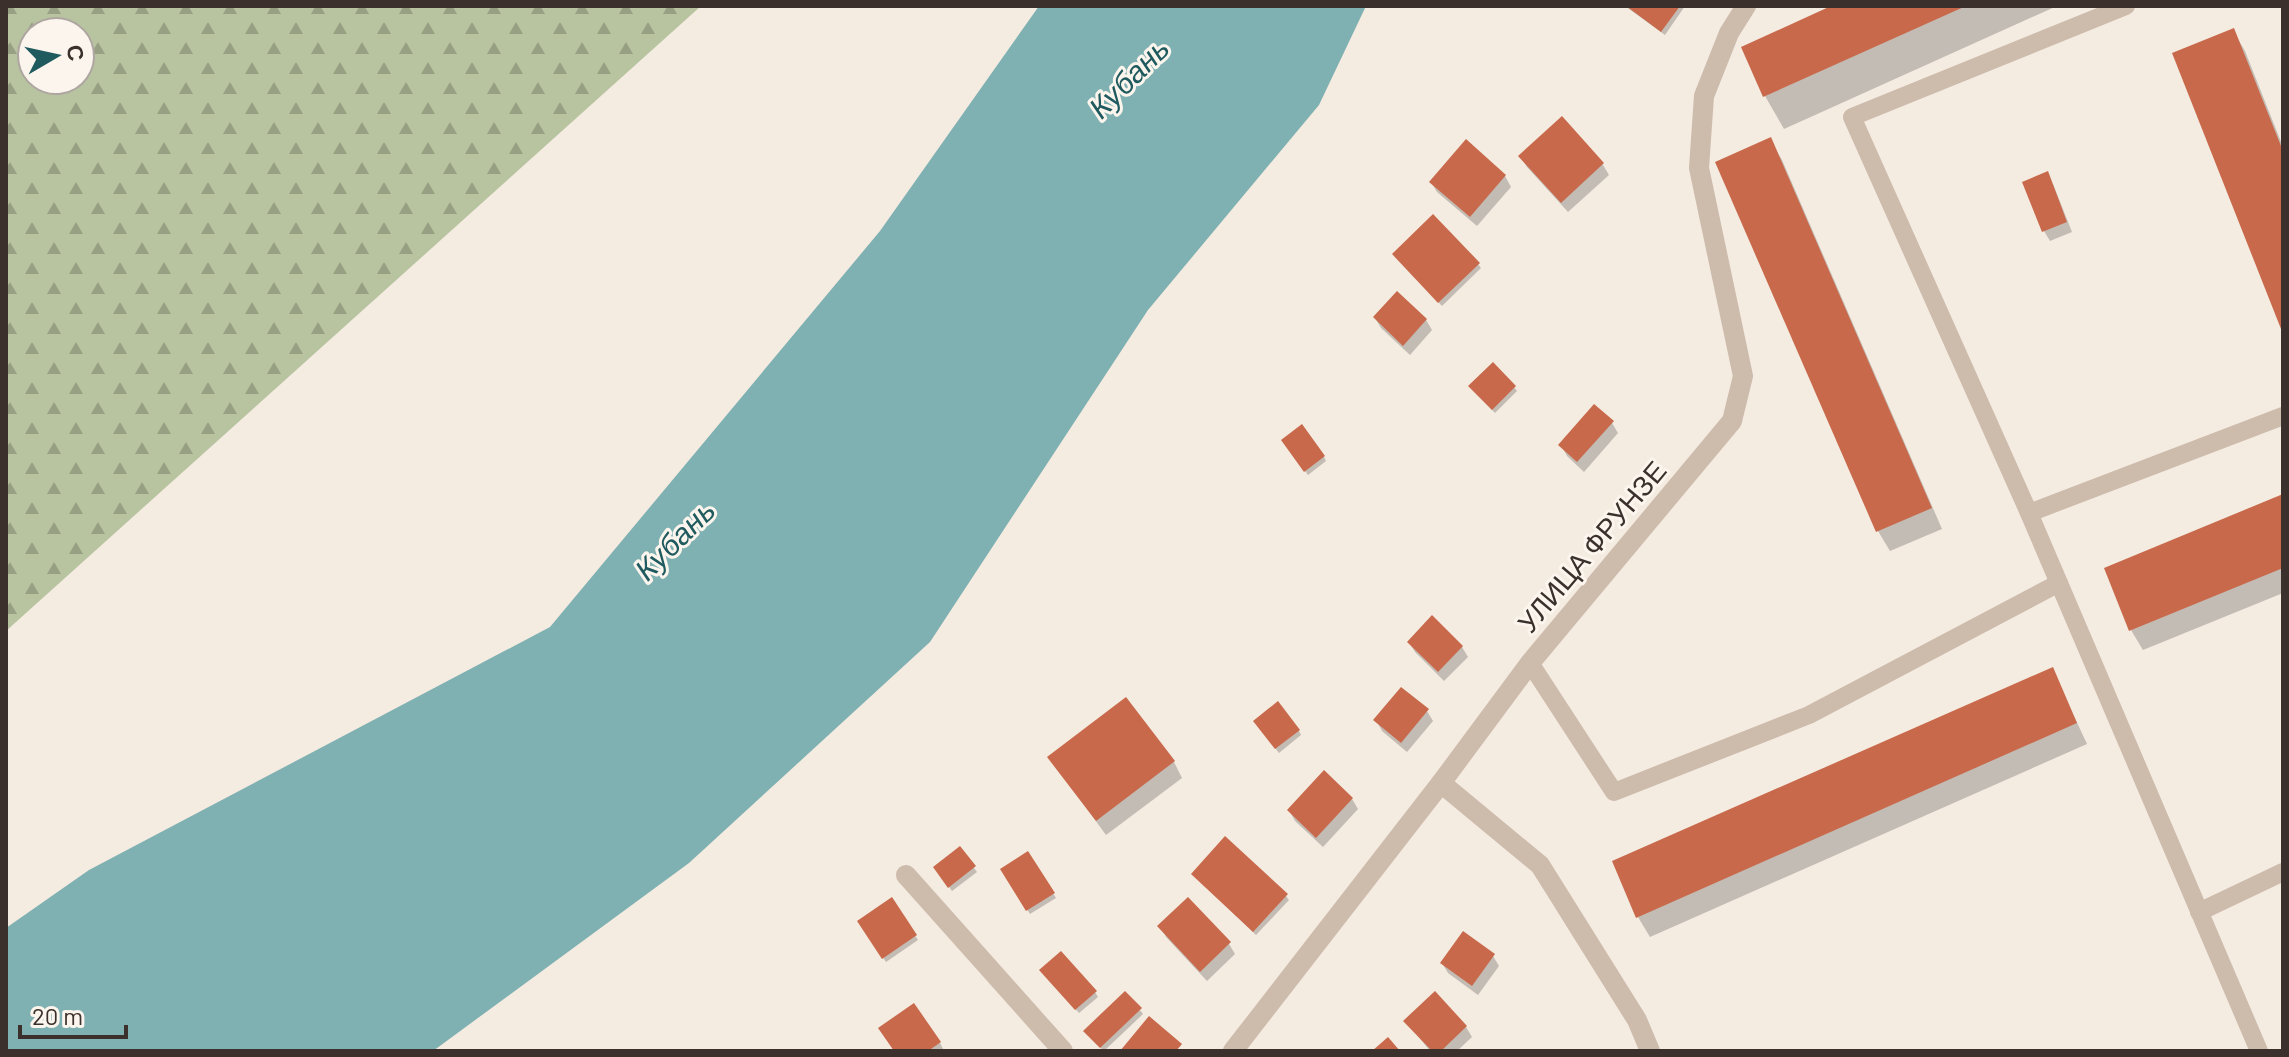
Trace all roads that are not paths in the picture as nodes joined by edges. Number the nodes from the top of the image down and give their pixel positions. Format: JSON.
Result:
{"nodes":[{"id":1,"x":1746,"y":6,"type":"edge"},
{"id":2,"x":2126,"y":6,"type":"edge"},
{"id":3,"x":2283,"y":416,"type":"edge"},
{"id":4,"x":2029,"y":513,"type":"junction"},
{"id":5,"x":2059,"y":583,"type":"junction"},
{"id":6,"x":1530,"y":663,"type":"junction"},
{"id":7,"x":1441,"y":783,"type":"junction"},
{"id":8,"x":2283,"y":872,"type":"edge"},
{"id":9,"x":906,"y":875,"type":"dead end"},
{"id":10,"x":2199,"y":912,"type":"junction"},
{"id":11,"x":1063,"y":1051,"type":"edge"},
{"id":12,"x":1233,"y":1051,"type":"edge"},
{"id":13,"x":1650,"y":1051,"type":"edge"},
{"id":14,"x":2259,"y":1051,"type":"edge"}],
"edges":[{"from":1,"to":6,"type":"street","name":"УЛИЦА ФРУНЗЕ"},
{"from":2,"to":4,"type":"lane"},
{"from":3,"to":4,"type":"lane"},
{"from":4,"to":5,"type":"lane"},
{"from":5,"to":6,"type":"lane"},
{"from":5,"to":10,"type":"lane"},
{"from":6,"to":7,"type":"street","name":"УЛИЦА ФРУНЗЕ"},
{"from":7,"to":12,"type":"street","name":"УЛИЦА ФРУНЗЕ"},
{"from":7,"to":13,"type":"street"},
{"from":8,"to":10,"type":"lane"},
{"from":9,"to":11,"type":"street"},
{"from":10,"to":14,"type":"lane"}]}
